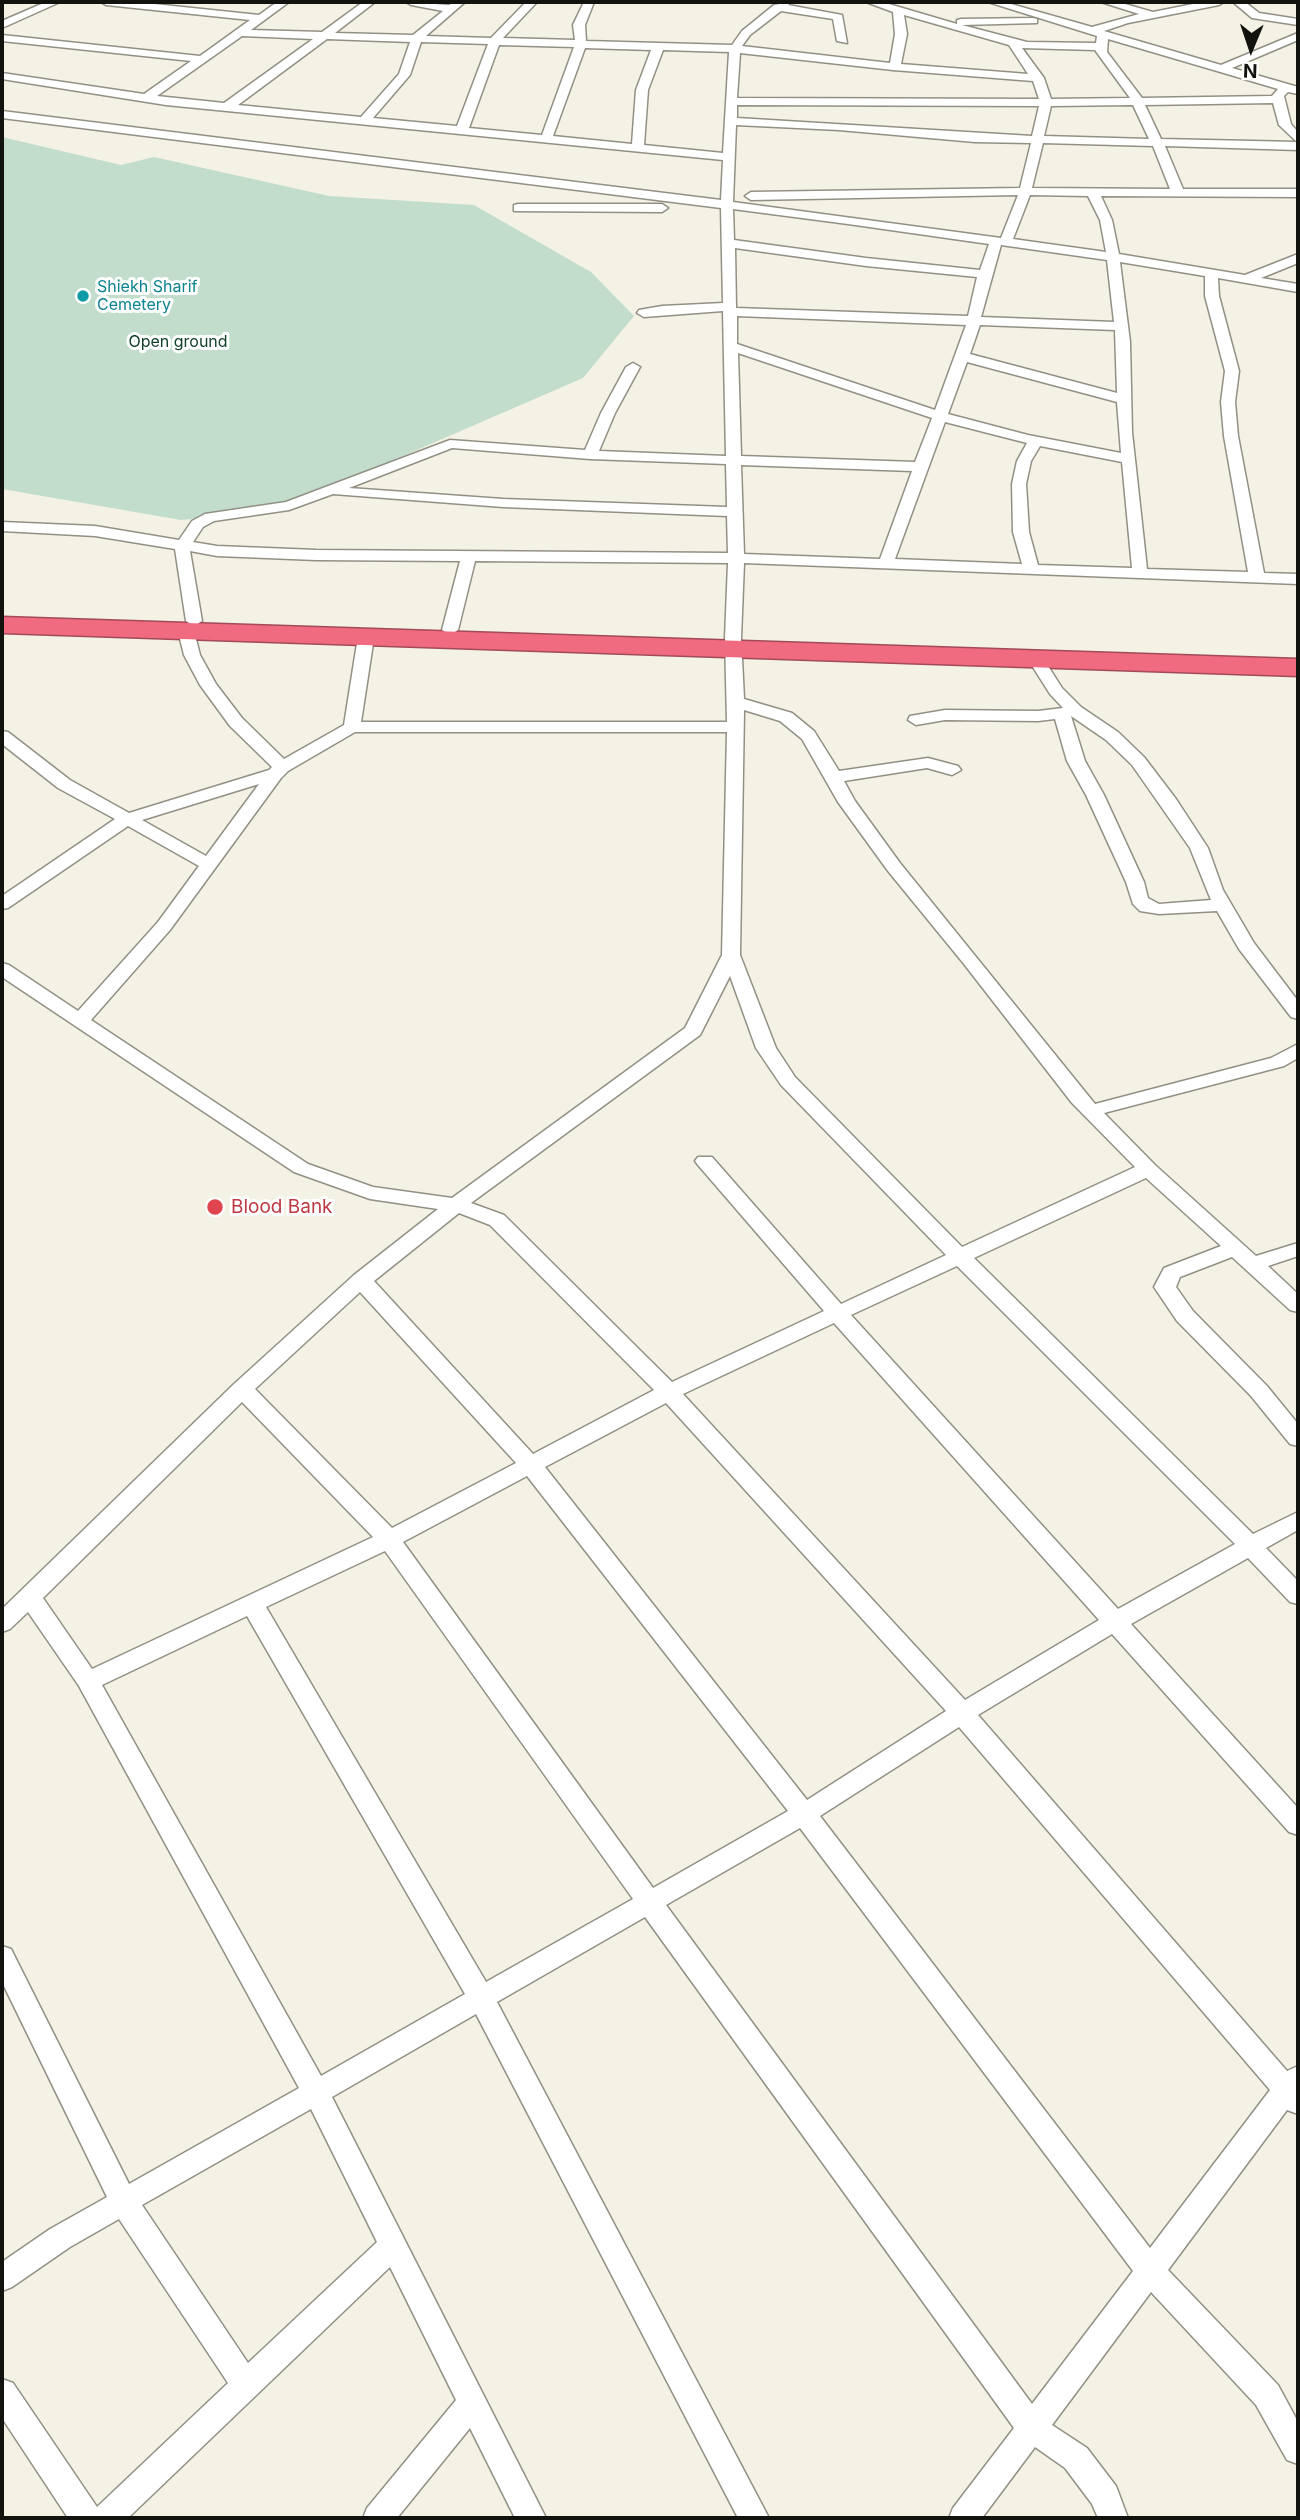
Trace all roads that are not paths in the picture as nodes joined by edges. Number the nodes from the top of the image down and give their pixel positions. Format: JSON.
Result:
{"nodes":[{"id":1,"x":55,"y":2,"type":"edge"},
{"id":2,"x":106,"y":2,"type":"edge"},
{"id":3,"x":284,"y":2,"type":"edge"},
{"id":4,"x":370,"y":2,"type":"edge"},
{"id":5,"x":411,"y":2,"type":"edge"},
{"id":6,"x":532,"y":2,"type":"edge"},
{"id":7,"x":589,"y":2,"type":"edge"},
{"id":8,"x":871,"y":2,"type":"edge"},
{"id":9,"x":993,"y":2,"type":"edge"},
{"id":10,"x":1106,"y":2,"type":"edge"},
{"id":11,"x":1219,"y":2,"type":"edge"},
{"id":12,"x":1238,"y":2,"type":"edge"},
{"id":13,"x":456,"y":5,"type":"edge"},
{"id":14,"x":782,"y":5,"type":"edge"},
{"id":15,"x":1279,"y":8,"type":"dead end"},
{"id":16,"x":898,"y":10,"type":"junction"},
{"id":17,"x":1154,"y":14,"type":"junction"},
{"id":18,"x":260,"y":18,"type":"junction"},
{"id":19,"x":1056,"y":20,"type":"junction"},
{"id":20,"x":1298,"y":21,"type":"edge"},
{"id":21,"x":937,"y":22,"type":"junction"},
{"id":22,"x":2,"y":25,"type":"edge"},
{"id":23,"x":1097,"y":32,"type":"junction"},
{"id":24,"x":239,"y":33,"type":"junction"},
{"id":25,"x":323,"y":35,"type":"junction"},
{"id":26,"x":1298,"y":36,"type":"edge"},
{"id":27,"x":417,"y":37,"type":"junction"},
{"id":28,"x":2,"y":38,"type":"edge"},
{"id":29,"x":495,"y":40,"type":"junction"},
{"id":30,"x":843,"y":41,"type":"dead end"},
{"id":31,"x":1013,"y":42,"type":"junction"},
{"id":32,"x":581,"y":44,"type":"junction"},
{"id":33,"x":659,"y":47,"type":"junction"},
{"id":34,"x":1101,"y":47,"type":"junction"},
{"id":35,"x":735,"y":49,"type":"junction"},
{"id":36,"x":200,"y":59,"type":"junction"},
{"id":37,"x":893,"y":67,"type":"junction"},
{"id":38,"x":1221,"y":69,"type":"junction"},
{"id":39,"x":2,"y":76,"type":"edge"},
{"id":40,"x":1038,"y":78,"type":"junction"},
{"id":41,"x":1298,"y":83,"type":"edge"},
{"id":42,"x":1292,"y":90,"type":"edge"},
{"id":43,"x":146,"y":98,"type":"junction"},
{"id":44,"x":1277,"y":99,"type":"junction"},
{"id":45,"x":890,"y":100,"type":"junction"},
{"id":46,"x":732,"y":101,"type":"junction"},
{"id":47,"x":1138,"y":101,"type":"junction"},
{"id":48,"x":1046,"y":103,"type":"junction"},
{"id":49,"x":227,"y":107,"type":"junction"},
{"id":50,"x":2,"y":114,"type":"edge"},
{"id":51,"x":365,"y":120,"type":"junction"},
{"id":52,"x":731,"y":121,"type":"junction"},
{"id":53,"x":462,"y":130,"type":"junction"},
{"id":54,"x":546,"y":139,"type":"junction"},
{"id":55,"x":1040,"y":139,"type":"junction"},
{"id":56,"x":1298,"y":139,"type":"edge"},
{"id":57,"x":1158,"y":143,"type":"junction"},
{"id":58,"x":1298,"y":146,"type":"edge"},
{"id":59,"x":638,"y":147,"type":"junction"},
{"id":60,"x":729,"y":157,"type":"junction"},
{"id":61,"x":1025,"y":192,"type":"junction"},
{"id":62,"x":1093,"y":192,"type":"junction"},
{"id":63,"x":1178,"y":192,"type":"junction"},
{"id":64,"x":1298,"y":193,"type":"edge"},
{"id":65,"x":727,"y":203,"type":"junction"},
{"id":66,"x":518,"y":208,"type":"dead end"},
{"id":67,"x":1001,"y":241,"type":"junction"},
{"id":68,"x":728,"y":243,"type":"junction"},
{"id":69,"x":1113,"y":257,"type":"junction"},
{"id":70,"x":1298,"y":258,"type":"edge"},
{"id":71,"x":1211,"y":273,"type":"junction"},
{"id":72,"x":985,"y":274,"type":"junction"},
{"id":73,"x":1247,"y":279,"type":"junction"},
{"id":74,"x":1298,"y":288,"type":"edge"},
{"id":75,"x":730,"y":309,"type":"junction"},
{"id":76,"x":644,"y":313,"type":"dead end"},
{"id":77,"x":973,"y":322,"type":"junction"},
{"id":78,"x":1121,"y":326,"type":"junction"},
{"id":79,"x":731,"y":346,"type":"junction"},
{"id":80,"x":962,"y":356,"type":"junction"},
{"id":81,"x":633,"y":367,"type":"dead end"},
{"id":82,"x":1123,"y":400,"type":"junction"},
{"id":83,"x":939,"y":416,"type":"junction"},
{"id":84,"x":1035,"y":441,"type":"junction"},
{"id":85,"x":590,"y":455,"type":"junction"},
{"id":86,"x":1129,"y":459,"type":"junction"},
{"id":87,"x":734,"y":461,"type":"junction"},
{"id":88,"x":920,"y":467,"type":"junction"},
{"id":89,"x":332,"y":492,"type":"junction"},
{"id":90,"x":735,"y":512,"type":"junction"},
{"id":91,"x":2,"y":527,"type":"edge"},
{"id":92,"x":182,"y":547,"type":"junction"},
{"id":93,"x":469,"y":556,"type":"junction"},
{"id":94,"x":736,"y":558,"type":"junction"},
{"id":95,"x":885,"y":565,"type":"junction"},
{"id":96,"x":1032,"y":571,"type":"junction"},
{"id":97,"x":1140,"y":575,"type":"junction"},
{"id":98,"x":1257,"y":578,"type":"junction"},
{"id":99,"x":1298,"y":579,"type":"edge"},
{"id":100,"x":2,"y":615,"type":"edge"},
{"id":101,"x":2,"y":625,"type":"edge"},
{"id":102,"x":190,"y":626,"type":"junction"},
{"id":103,"x":450,"y":630,"type":"junction"},
{"id":104,"x":366,"y":637,"type":"junction"},
{"id":105,"x":734,"y":644,"type":"junction"},
{"id":106,"x":1298,"y":656,"type":"edge"},
{"id":107,"x":1037,"y":661,"type":"junction"},
{"id":108,"x":1298,"y":668,"type":"edge"},
{"id":109,"x":736,"y":702,"type":"junction"},
{"id":110,"x":1069,"y":712,"type":"junction"},
{"id":111,"x":916,"y":720,"type":"dead end"},
{"id":112,"x":352,"y":727,"type":"junction"},
{"id":113,"x":736,"y":727,"type":"junction"},
{"id":114,"x":2,"y":736,"type":"edge"},
{"id":115,"x":952,"y":770,"type":"dead end"},
{"id":116,"x":279,"y":771,"type":"junction"},
{"id":117,"x":834,"y":777,"type":"junction"},
{"id":118,"x":127,"y":819,"type":"junction"},
{"id":119,"x":210,"y":865,"type":"junction"},
{"id":120,"x":2,"y":904,"type":"edge"},
{"id":121,"x":1223,"y":905,"type":"junction"},
{"id":122,"x":731,"y":954,"type":"junction"},
{"id":123,"x":2,"y":969,"type":"edge"},
{"id":124,"x":1298,"y":1013,"type":"edge"},
{"id":125,"x":80,"y":1021,"type":"junction"},
{"id":126,"x":1298,"y":1050,"type":"edge"},
{"id":127,"x":1091,"y":1111,"type":"junction"},
{"id":128,"x":705,"y":1161,"type":"dead end"},
{"id":129,"x":1148,"y":1169,"type":"junction"},
{"id":130,"x":456,"y":1205,"type":"junction"},
{"id":131,"x":1235,"y":1248,"type":"junction"},
{"id":132,"x":1298,"y":1249,"type":"edge"},
{"id":133,"x":960,"y":1257,"type":"junction"},
{"id":134,"x":1253,"y":1264,"type":"junction"},
{"id":135,"x":361,"y":1280,"type":"junction"},
{"id":136,"x":1298,"y":1305,"type":"edge"},
{"id":137,"x":838,"y":1314,"type":"junction"},
{"id":138,"x":242,"y":1389,"type":"junction"},
{"id":139,"x":669,"y":1392,"type":"junction"},
{"id":140,"x":1298,"y":1439,"type":"edge"},
{"id":141,"x":531,"y":1465,"type":"junction"},
{"id":142,"x":1298,"y":1520,"type":"edge"},
{"id":143,"x":389,"y":1539,"type":"junction"},
{"id":144,"x":1252,"y":1547,"type":"junction"},
{"id":145,"x":29,"y":1596,"type":"junction"},
{"id":146,"x":1298,"y":1596,"type":"edge"},
{"id":147,"x":252,"y":1603,"type":"junction"},
{"id":148,"x":1114,"y":1622,"type":"junction"},
{"id":149,"x":2,"y":1623,"type":"edge"},
{"id":150,"x":88,"y":1681,"type":"junction"},
{"id":151,"x":962,"y":1713,"type":"junction"},
{"id":152,"x":804,"y":1814,"type":"junction"},
{"id":153,"x":1298,"y":1825,"type":"edge"},
{"id":154,"x":649,"y":1902,"type":"junction"},
{"id":155,"x":2,"y":1956,"type":"edge"},
{"id":156,"x":481,"y":1998,"type":"junction"},
{"id":157,"x":1294,"y":2090,"type":"edge"},
{"id":158,"x":316,"y":2092,"type":"junction"},
{"id":159,"x":124,"y":2202,"type":"junction"},
{"id":160,"x":393,"y":2245,"type":"junction"},
{"id":161,"x":1150,"y":2271,"type":"junction"},
{"id":162,"x":2,"y":2278,"type":"edge"},
{"id":163,"x":246,"y":2385,"type":"junction"},
{"id":164,"x":2,"y":2393,"type":"edge"},
{"id":165,"x":473,"y":2402,"type":"junction"},
{"id":166,"x":1032,"y":2428,"type":"junction"},
{"id":167,"x":1298,"y":2450,"type":"edge"},
{"id":168,"x":86,"y":2518,"type":"edge"},
{"id":169,"x":107,"y":2518,"type":"edge"},
{"id":170,"x":378,"y":2518,"type":"edge"},
{"id":171,"x":531,"y":2518,"type":"edge"},
{"id":172,"x":754,"y":2518,"type":"edge"},
{"id":173,"x":964,"y":2518,"type":"edge"},
{"id":174,"x":1113,"y":2518,"type":"edge"}],
"edges":[{"from":1,"to":22,"type":"street"},
{"from":2,"to":18,"type":"street"},
{"from":3,"to":18,"type":"street"},
{"from":4,"to":25,"type":"street"},
{"from":5,"to":13,"type":"street"},
{"from":6,"to":29,"type":"street"},
{"from":7,"to":32,"type":"street"},
{"from":8,"to":16,"type":"street"},
{"from":9,"to":19,"type":"street"},
{"from":10,"to":17,"type":"street"},
{"from":11,"to":17,"type":"street"},
{"from":12,"to":20,"type":"street"},
{"from":13,"to":27,"type":"street"},
{"from":14,"to":30,"type":"street"},
{"from":14,"to":35,"type":"street"},
{"from":15,"to":20,"type":"street"},
{"from":16,"to":21,"type":"street"},
{"from":16,"to":37,"type":"street"},
{"from":17,"to":23,"type":"street"},
{"from":18,"to":24,"type":"street"},
{"from":19,"to":21,"type":"street"},
{"from":19,"to":23,"type":"street"},
{"from":21,"to":31,"type":"street"},
{"from":23,"to":34,"type":"street"},
{"from":23,"to":38,"type":"street"},
{"from":24,"to":25,"type":"street"},
{"from":24,"to":36,"type":"street"},
{"from":25,"to":27,"type":"street"},
{"from":25,"to":49,"type":"street"},
{"from":26,"to":38,"type":"street"},
{"from":27,"to":29,"type":"street"},
{"from":27,"to":51,"type":"street"},
{"from":28,"to":36,"type":"street"},
{"from":29,"to":32,"type":"street"},
{"from":29,"to":53,"type":"street"},
{"from":31,"to":34,"type":"street"},
{"from":31,"to":40,"type":"street"},
{"from":32,"to":33,"type":"street"},
{"from":32,"to":54,"type":"street"},
{"from":33,"to":35,"type":"street"},
{"from":33,"to":59,"type":"street"},
{"from":34,"to":47,"type":"street"},
{"from":35,"to":37,"type":"street"},
{"from":35,"to":46,"type":"street"},
{"from":36,"to":43,"type":"street"},
{"from":37,"to":45,"type":"street"},
{"from":38,"to":42,"type":"street"},
{"from":39,"to":43,"type":"street"},
{"from":40,"to":45,"type":"street"},
{"from":40,"to":48,"type":"street"},
{"from":41,"to":42,"type":"street"},
{"from":42,"to":44,"type":"street"},
{"from":43,"to":49,"type":"street"},
{"from":44,"to":47,"type":"street"},
{"from":44,"to":56,"type":"street"},
{"from":45,"to":46,"type":"street"},
{"from":45,"to":48,"type":"street"},
{"from":45,"to":52,"type":"street"},
{"from":45,"to":55,"type":"street"},
{"from":46,"to":52,"type":"street"},
{"from":47,"to":48,"type":"street"},
{"from":47,"to":57,"type":"street"},
{"from":48,"to":55,"type":"street"},
{"from":49,"to":51,"type":"street"},
{"from":50,"to":65,"type":"street"},
{"from":51,"to":53,"type":"street"},
{"from":52,"to":60,"type":"street"},
{"from":53,"to":54,"type":"street"},
{"from":54,"to":59,"type":"street"},
{"from":55,"to":57,"type":"street"},
{"from":55,"to":61,"type":"street"},
{"from":57,"to":58,"type":"street"},
{"from":57,"to":63,"type":"street"},
{"from":59,"to":60,"type":"street"},
{"from":60,"to":65,"type":"street"},
{"from":61,"to":62,"type":"street"},
{"from":61,"to":65,"type":"street"},
{"from":61,"to":67,"type":"street"},
{"from":62,"to":63,"type":"street"},
{"from":62,"to":69,"type":"street"},
{"from":63,"to":64,"type":"street"},
{"from":65,"to":66,"type":"street"},
{"from":65,"to":67,"type":"street"},
{"from":65,"to":68,"type":"street"},
{"from":67,"to":69,"type":"street"},
{"from":67,"to":72,"type":"street"},
{"from":68,"to":72,"type":"street"},
{"from":68,"to":75,"type":"street"},
{"from":69,"to":71,"type":"street"},
{"from":69,"to":78,"type":"street"},
{"from":70,"to":73,"type":"street"},
{"from":71,"to":73,"type":"street"},
{"from":71,"to":98,"type":"street"},
{"from":72,"to":77,"type":"street"},
{"from":73,"to":74,"type":"street"},
{"from":75,"to":76,"type":"street"},
{"from":75,"to":77,"type":"street"},
{"from":75,"to":79,"type":"street"},
{"from":77,"to":78,"type":"street"},
{"from":77,"to":80,"type":"street"},
{"from":78,"to":82,"type":"street"},
{"from":79,"to":83,"type":"street"},
{"from":79,"to":87,"type":"street"},
{"from":80,"to":82,"type":"street"},
{"from":80,"to":83,"type":"street"},
{"from":81,"to":85,"type":"street"},
{"from":82,"to":86,"type":"street"},
{"from":83,"to":84,"type":"street"},
{"from":83,"to":88,"type":"street"},
{"from":84,"to":86,"type":"street"},
{"from":84,"to":96,"type":"street"},
{"from":85,"to":87,"type":"street"},
{"from":85,"to":89,"type":"street"},
{"from":86,"to":97,"type":"street"},
{"from":87,"to":88,"type":"street"},
{"from":87,"to":90,"type":"street"},
{"from":88,"to":95,"type":"street"},
{"from":89,"to":90,"type":"street"},
{"from":89,"to":92,"type":"street"},
{"from":90,"to":94,"type":"street"},
{"from":91,"to":92,"type":"street"},
{"from":92,"to":93,"type":"street"},
{"from":92,"to":102,"type":"street"},
{"from":93,"to":94,"type":"street"},
{"from":93,"to":103,"type":"street"},
{"from":94,"to":95,"type":"street"},
{"from":94,"to":105,"type":"street"},
{"from":95,"to":96,"type":"street"},
{"from":96,"to":97,"type":"street"},
{"from":97,"to":98,"type":"street"},
{"from":98,"to":99,"type":"street"},
{"from":100,"to":102,"type":"highway"},
{"from":101,"to":102,"type":"highway"},
{"from":102,"to":103,"type":"highway"},
{"from":102,"to":104,"type":"highway"},
{"from":102,"to":116,"type":"street"},
{"from":103,"to":105,"type":"highway"},
{"from":104,"to":105,"type":"highway"},
{"from":104,"to":112,"type":"street"},
{"from":105,"to":106,"type":"highway"},
{"from":105,"to":107,"type":"highway"},
{"from":105,"to":109,"type":"street"},
{"from":107,"to":108,"type":"highway"},
{"from":107,"to":110,"type":"street"},
{"from":109,"to":113,"type":"street"},
{"from":109,"to":117,"type":"street"},
{"from":110,"to":111,"type":"street"},
{"from":110,"to":121,"type":"street"},
{"from":110,"to":121,"type":"street"},
{"from":112,"to":113,"type":"street"},
{"from":112,"to":116,"type":"street"},
{"from":113,"to":122,"type":"street"},
{"from":114,"to":118,"type":"street"},
{"from":115,"to":117,"type":"street"},
{"from":116,"to":118,"type":"street"},
{"from":116,"to":119,"type":"street"},
{"from":117,"to":127,"type":"street"},
{"from":118,"to":119,"type":"street"},
{"from":118,"to":120,"type":"street"},
{"from":119,"to":125,"type":"street"},
{"from":121,"to":124,"type":"street"},
{"from":122,"to":130,"type":"street"},
{"from":122,"to":133,"type":"street"},
{"from":123,"to":125,"type":"street"},
{"from":125,"to":130,"type":"street"},
{"from":126,"to":127,"type":"street"},
{"from":127,"to":129,"type":"street"},
{"from":128,"to":137,"type":"street"},
{"from":129,"to":131,"type":"street"},
{"from":129,"to":133,"type":"street"},
{"from":130,"to":135,"type":"street"},
{"from":130,"to":139,"type":"street"},
{"from":131,"to":134,"type":"street"},
{"from":131,"to":140,"type":"street"},
{"from":132,"to":134,"type":"street"},
{"from":133,"to":137,"type":"street"},
{"from":133,"to":144,"type":"street"},
{"from":134,"to":136,"type":"street"},
{"from":135,"to":138,"type":"street"},
{"from":135,"to":141,"type":"street"},
{"from":137,"to":139,"type":"street"},
{"from":137,"to":148,"type":"street"},
{"from":138,"to":143,"type":"street"},
{"from":138,"to":145,"type":"street"},
{"from":139,"to":141,"type":"street"},
{"from":139,"to":151,"type":"street"},
{"from":141,"to":143,"type":"street"},
{"from":141,"to":152,"type":"street"},
{"from":142,"to":144,"type":"street"},
{"from":143,"to":147,"type":"street"},
{"from":143,"to":154,"type":"street"},
{"from":144,"to":146,"type":"street"},
{"from":144,"to":148,"type":"street"},
{"from":145,"to":149,"type":"street"},
{"from":145,"to":150,"type":"street"},
{"from":147,"to":150,"type":"street"},
{"from":147,"to":156,"type":"street"},
{"from":148,"to":151,"type":"street"},
{"from":148,"to":153,"type":"street"},
{"from":150,"to":158,"type":"street"},
{"from":151,"to":152,"type":"street"},
{"from":151,"to":157,"type":"street"},
{"from":152,"to":154,"type":"street"},
{"from":152,"to":161,"type":"street"},
{"from":154,"to":156,"type":"street"},
{"from":154,"to":166,"type":"street"},
{"from":155,"to":159,"type":"street"},
{"from":156,"to":158,"type":"street"},
{"from":156,"to":172,"type":"street"},
{"from":157,"to":161,"type":"street"},
{"from":158,"to":159,"type":"street"},
{"from":158,"to":160,"type":"street"},
{"from":159,"to":162,"type":"street"},
{"from":159,"to":163,"type":"street"},
{"from":160,"to":163,"type":"street"},
{"from":160,"to":165,"type":"street"},
{"from":161,"to":166,"type":"street"},
{"from":161,"to":167,"type":"street"},
{"from":163,"to":169,"type":"street"},
{"from":164,"to":168,"type":"street"},
{"from":165,"to":170,"type":"street"},
{"from":165,"to":171,"type":"street"},
{"from":166,"to":173,"type":"street"},
{"from":166,"to":174,"type":"street"}]}
